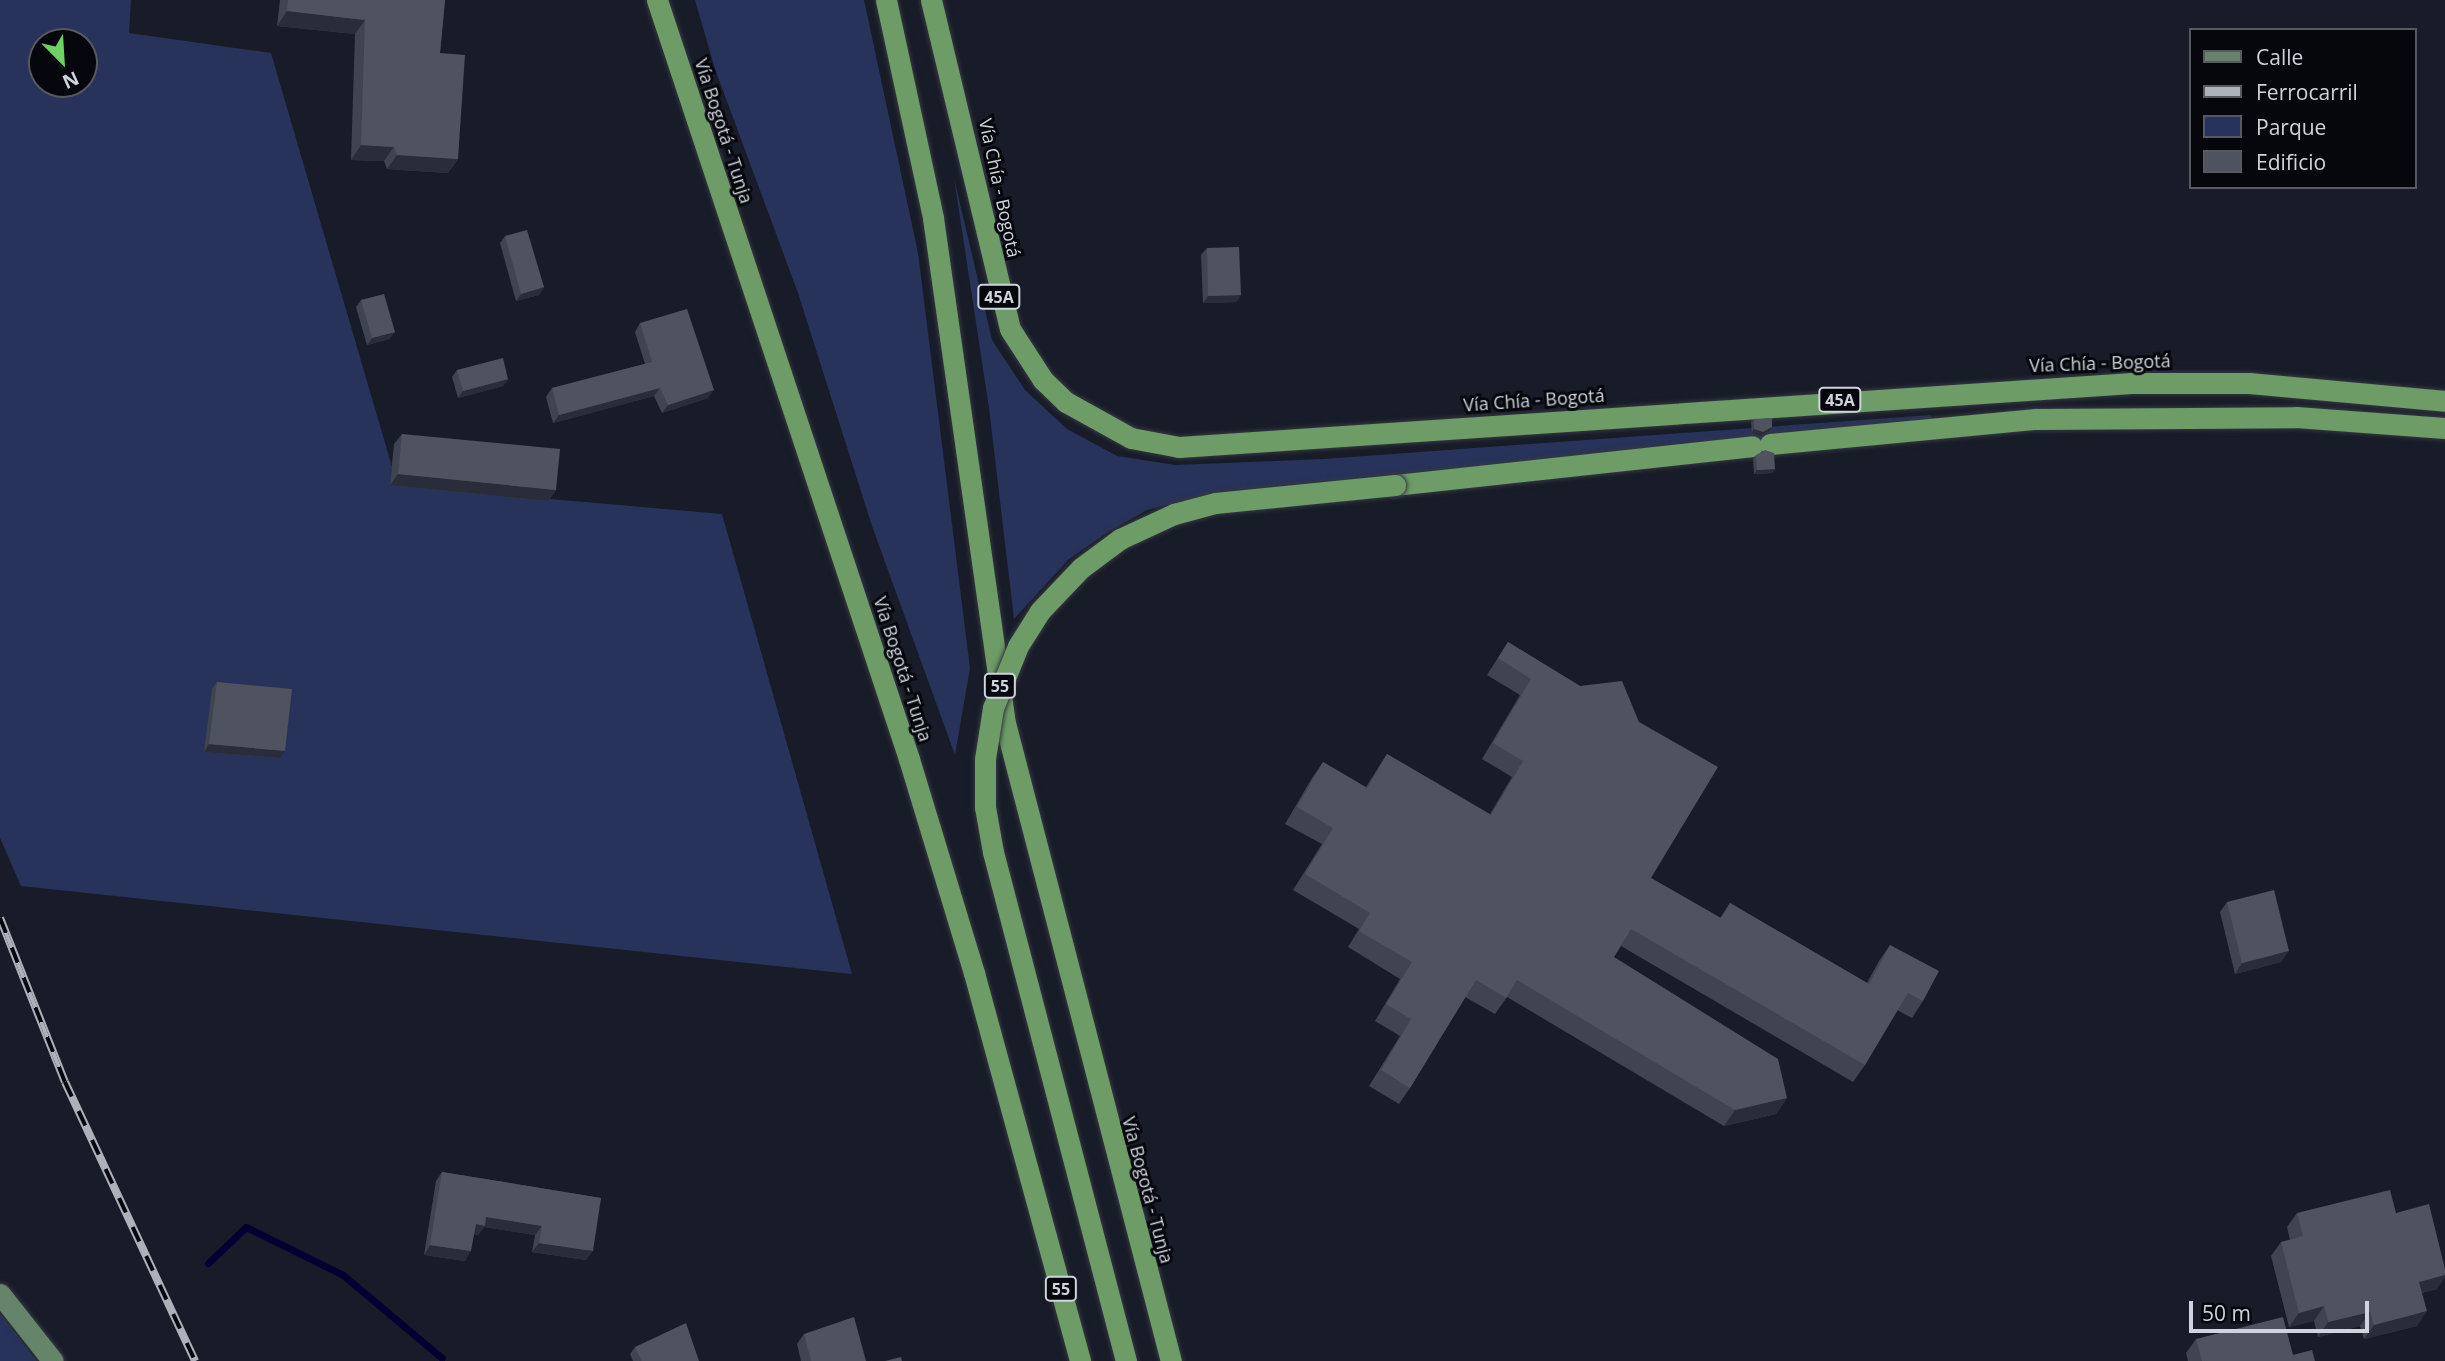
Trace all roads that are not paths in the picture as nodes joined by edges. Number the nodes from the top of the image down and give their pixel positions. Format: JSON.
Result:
{"nodes":[{"id":1,"x":657,"y":0,"type":"edge"},
{"id":2,"x":886,"y":0,"type":"edge"},
{"id":3,"x":931,"y":0,"type":"edge"},
{"id":4,"x":2445,"y":401,"type":"edge"},
{"id":5,"x":2445,"y":428,"type":"edge"},
{"id":6,"x":0,"y":1294,"type":"edge"},
{"id":7,"x":53,"y":1361,"type":"edge"},
{"id":8,"x":1080,"y":1361,"type":"edge"},
{"id":9,"x":1126,"y":1361,"type":"edge"},
{"id":10,"x":1171,"y":1361,"type":"edge"}],
"edges":[{"from":1,"to":8,"type":"highway","name":"Vía Bogotá - Tunja","number":"55"},
{"from":2,"to":10,"type":"highway","name":"Vía Bogotá - Tunja","number":"55"},
{"from":3,"to":4,"type":"highway","name":"Vía Chía - Bogotá","number":"45A"},
{"from":5,"to":9,"type":"highway","bridge":true},
{"from":6,"to":7,"type":"main road"}]}
